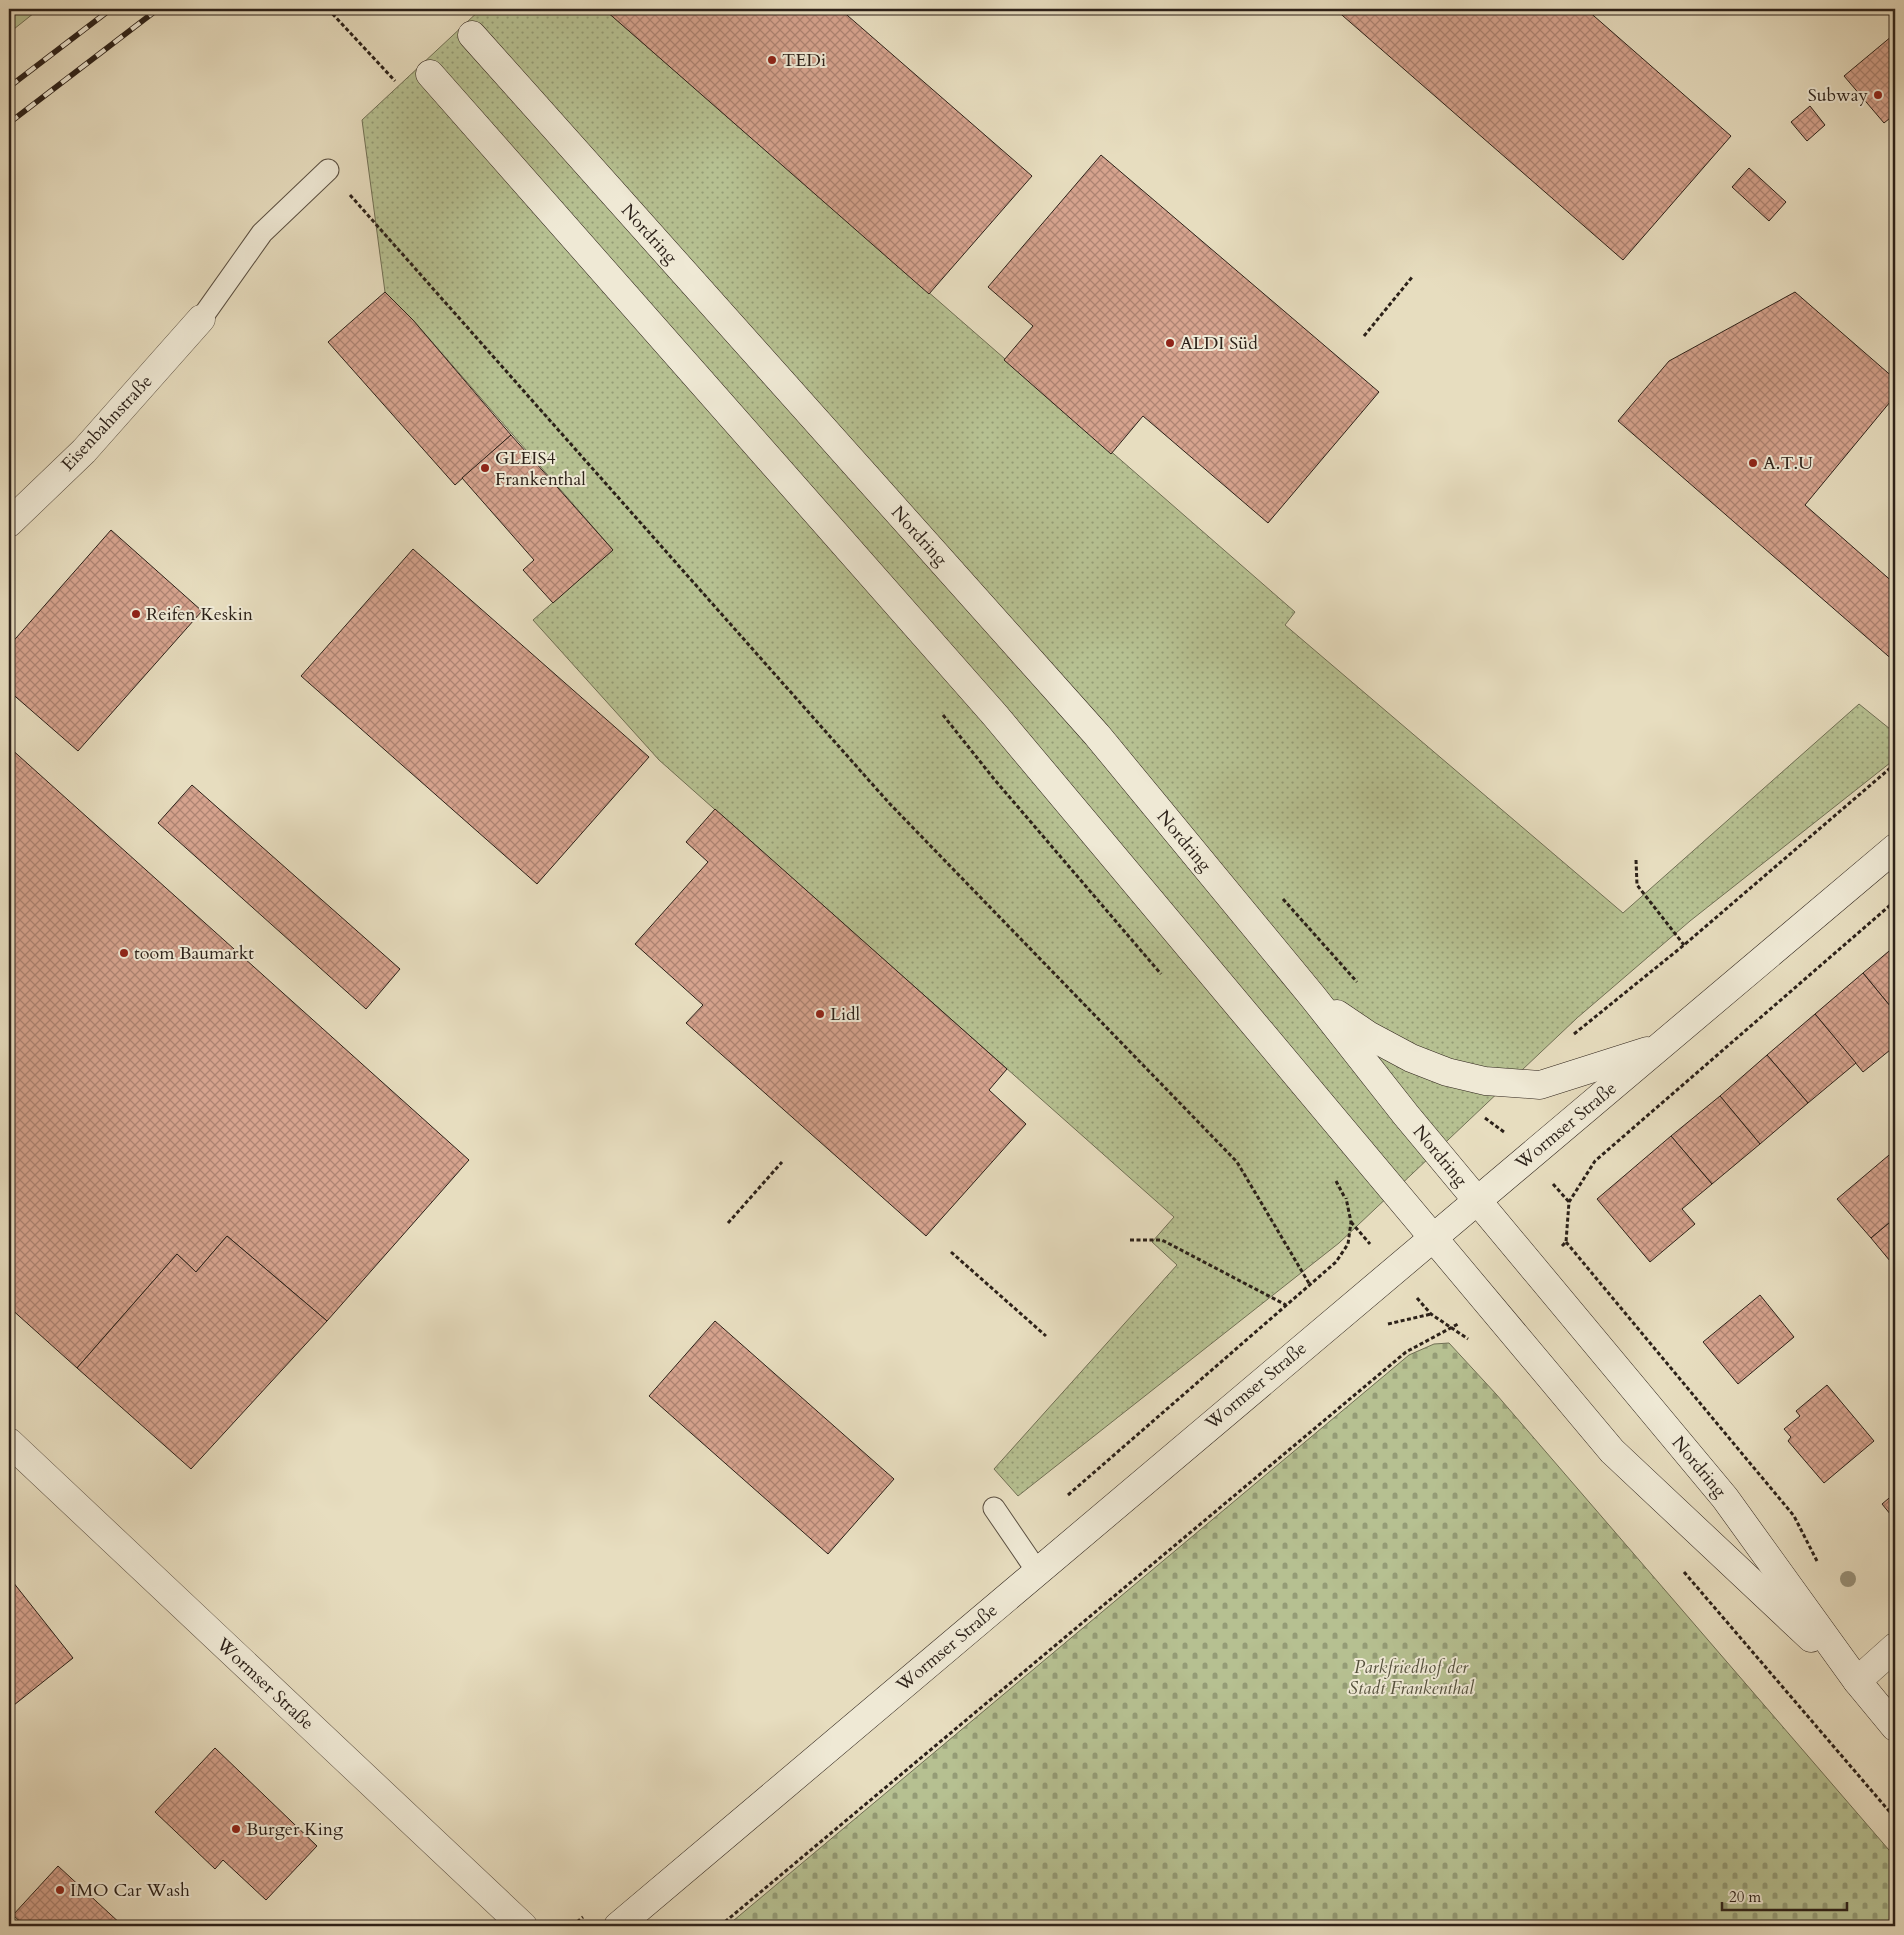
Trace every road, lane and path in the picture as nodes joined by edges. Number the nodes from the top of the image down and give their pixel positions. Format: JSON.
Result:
{"nodes":[{"id":1,"x":328,"y":9,"type":"edge"},
{"id":2,"x":472,"y":35,"type":"dead end"},
{"id":3,"x":430,"y":74,"type":"dead end"},
{"id":4,"x":401,"y":88,"type":"dead end"},
{"id":5,"x":328,"y":170,"type":"joint"},
{"id":6,"x":1414,"y":276,"type":"dead end"},
{"id":7,"x":201,"y":319,"type":"joint"},
{"id":8,"x":1364,"y":336,"type":"dead end"},
{"id":9,"x":9,"y":523,"type":"edge"},
{"id":10,"x":1895,"y":764,"type":"edge"},
{"id":11,"x":1895,"y":848,"type":"edge"},
{"id":12,"x":1636,"y":860,"type":"dead end"},
{"id":13,"x":1895,"y":901,"type":"edge"},
{"id":14,"x":1684,"y":945,"type":"junction"},
{"id":15,"x":1313,"y":997,"type":"junction"},
{"id":16,"x":1568,"y":1038,"type":"dead end"},
{"id":17,"x":1660,"y":1047,"type":"junction"},
{"id":18,"x":782,"y":1162,"type":"dead end"},
{"id":19,"x":1477,"y":1200,"type":"junction"},
{"id":20,"x":1569,"y":1202,"type":"dead end"},
{"id":21,"x":728,"y":1223,"type":"dead end"},
{"id":22,"x":1433,"y":1238,"type":"junction"},
{"id":23,"x":1130,"y":1240,"type":"dead end"},
{"id":24,"x":951,"y":1252,"type":"dead end"},
{"id":25,"x":1310,"y":1285,"type":"dead end"},
{"id":26,"x":1286,"y":1305,"type":"dead end"},
{"id":27,"x":1046,"y":1336,"type":"dead end"},
{"id":28,"x":1473,"y":1343,"type":"dead end"},
{"id":29,"x":9,"y":1442,"type":"edge"},
{"id":30,"x":994,"y":1508,"type":"dead end"},
{"id":31,"x":1679,"y":1566,"type":"dead end"},
{"id":32,"x":1037,"y":1571,"type":"junction"},
{"id":33,"x":1895,"y":1647,"type":"edge"},
{"id":34,"x":1857,"y":1681,"type":"junction"},
{"id":35,"x":1895,"y":1727,"type":"edge"},
{"id":36,"x":1895,"y":1818,"type":"edge"},
{"id":37,"x":523,"y":1926,"type":"edge"},
{"id":38,"x":618,"y":1926,"type":"edge"},
{"id":39,"x":720,"y":1926,"type":"edge"}],
"edges":[{"from":1,"to":4,"type":"path"},
{"from":2,"to":15,"type":"main road","name":"Nordring"},
{"from":3,"to":22,"type":"main road","name":"Nordring"},
{"from":5,"to":7,"type":"lane"},
{"from":5,"to":25,"type":"path"},
{"from":6,"to":8,"type":"path"},
{"from":7,"to":9,"type":"main road","name":"Eisenbahnstraße"},
{"from":10,"to":14,"type":"path"},
{"from":11,"to":17,"type":"main road","name":"Wormser Straße"},
{"from":12,"to":14,"type":"path"},
{"from":13,"to":20,"type":"path"},
{"from":14,"to":16,"type":"path"},
{"from":15,"to":17,"type":"main road"},
{"from":15,"to":19,"type":"main road","name":"Nordring"},
{"from":17,"to":19,"type":"main road","name":"Wormser Straße"},
{"from":18,"to":21,"type":"path"},
{"from":19,"to":22,"type":"main road","name":"Wormser Straße"},
{"from":19,"to":34,"type":"main road","name":"Nordring"},
{"from":22,"to":32,"type":"main road","name":"Wormser Straße"},
{"from":22,"to":34,"type":"main road","name":"Nordring"},
{"from":23,"to":26,"type":"path"},
{"from":24,"to":27,"type":"path"},
{"from":28,"to":39,"type":"path"},
{"from":29,"to":37,"type":"main road","name":"Wormser Straße"},
{"from":30,"to":32,"type":"lane"},
{"from":31,"to":36,"type":"path"},
{"from":32,"to":38,"type":"main road","name":"Wormser Straße"},
{"from":33,"to":34,"type":"main road"},
{"from":34,"to":35,"type":"main road","name":"Nordring"}]}
